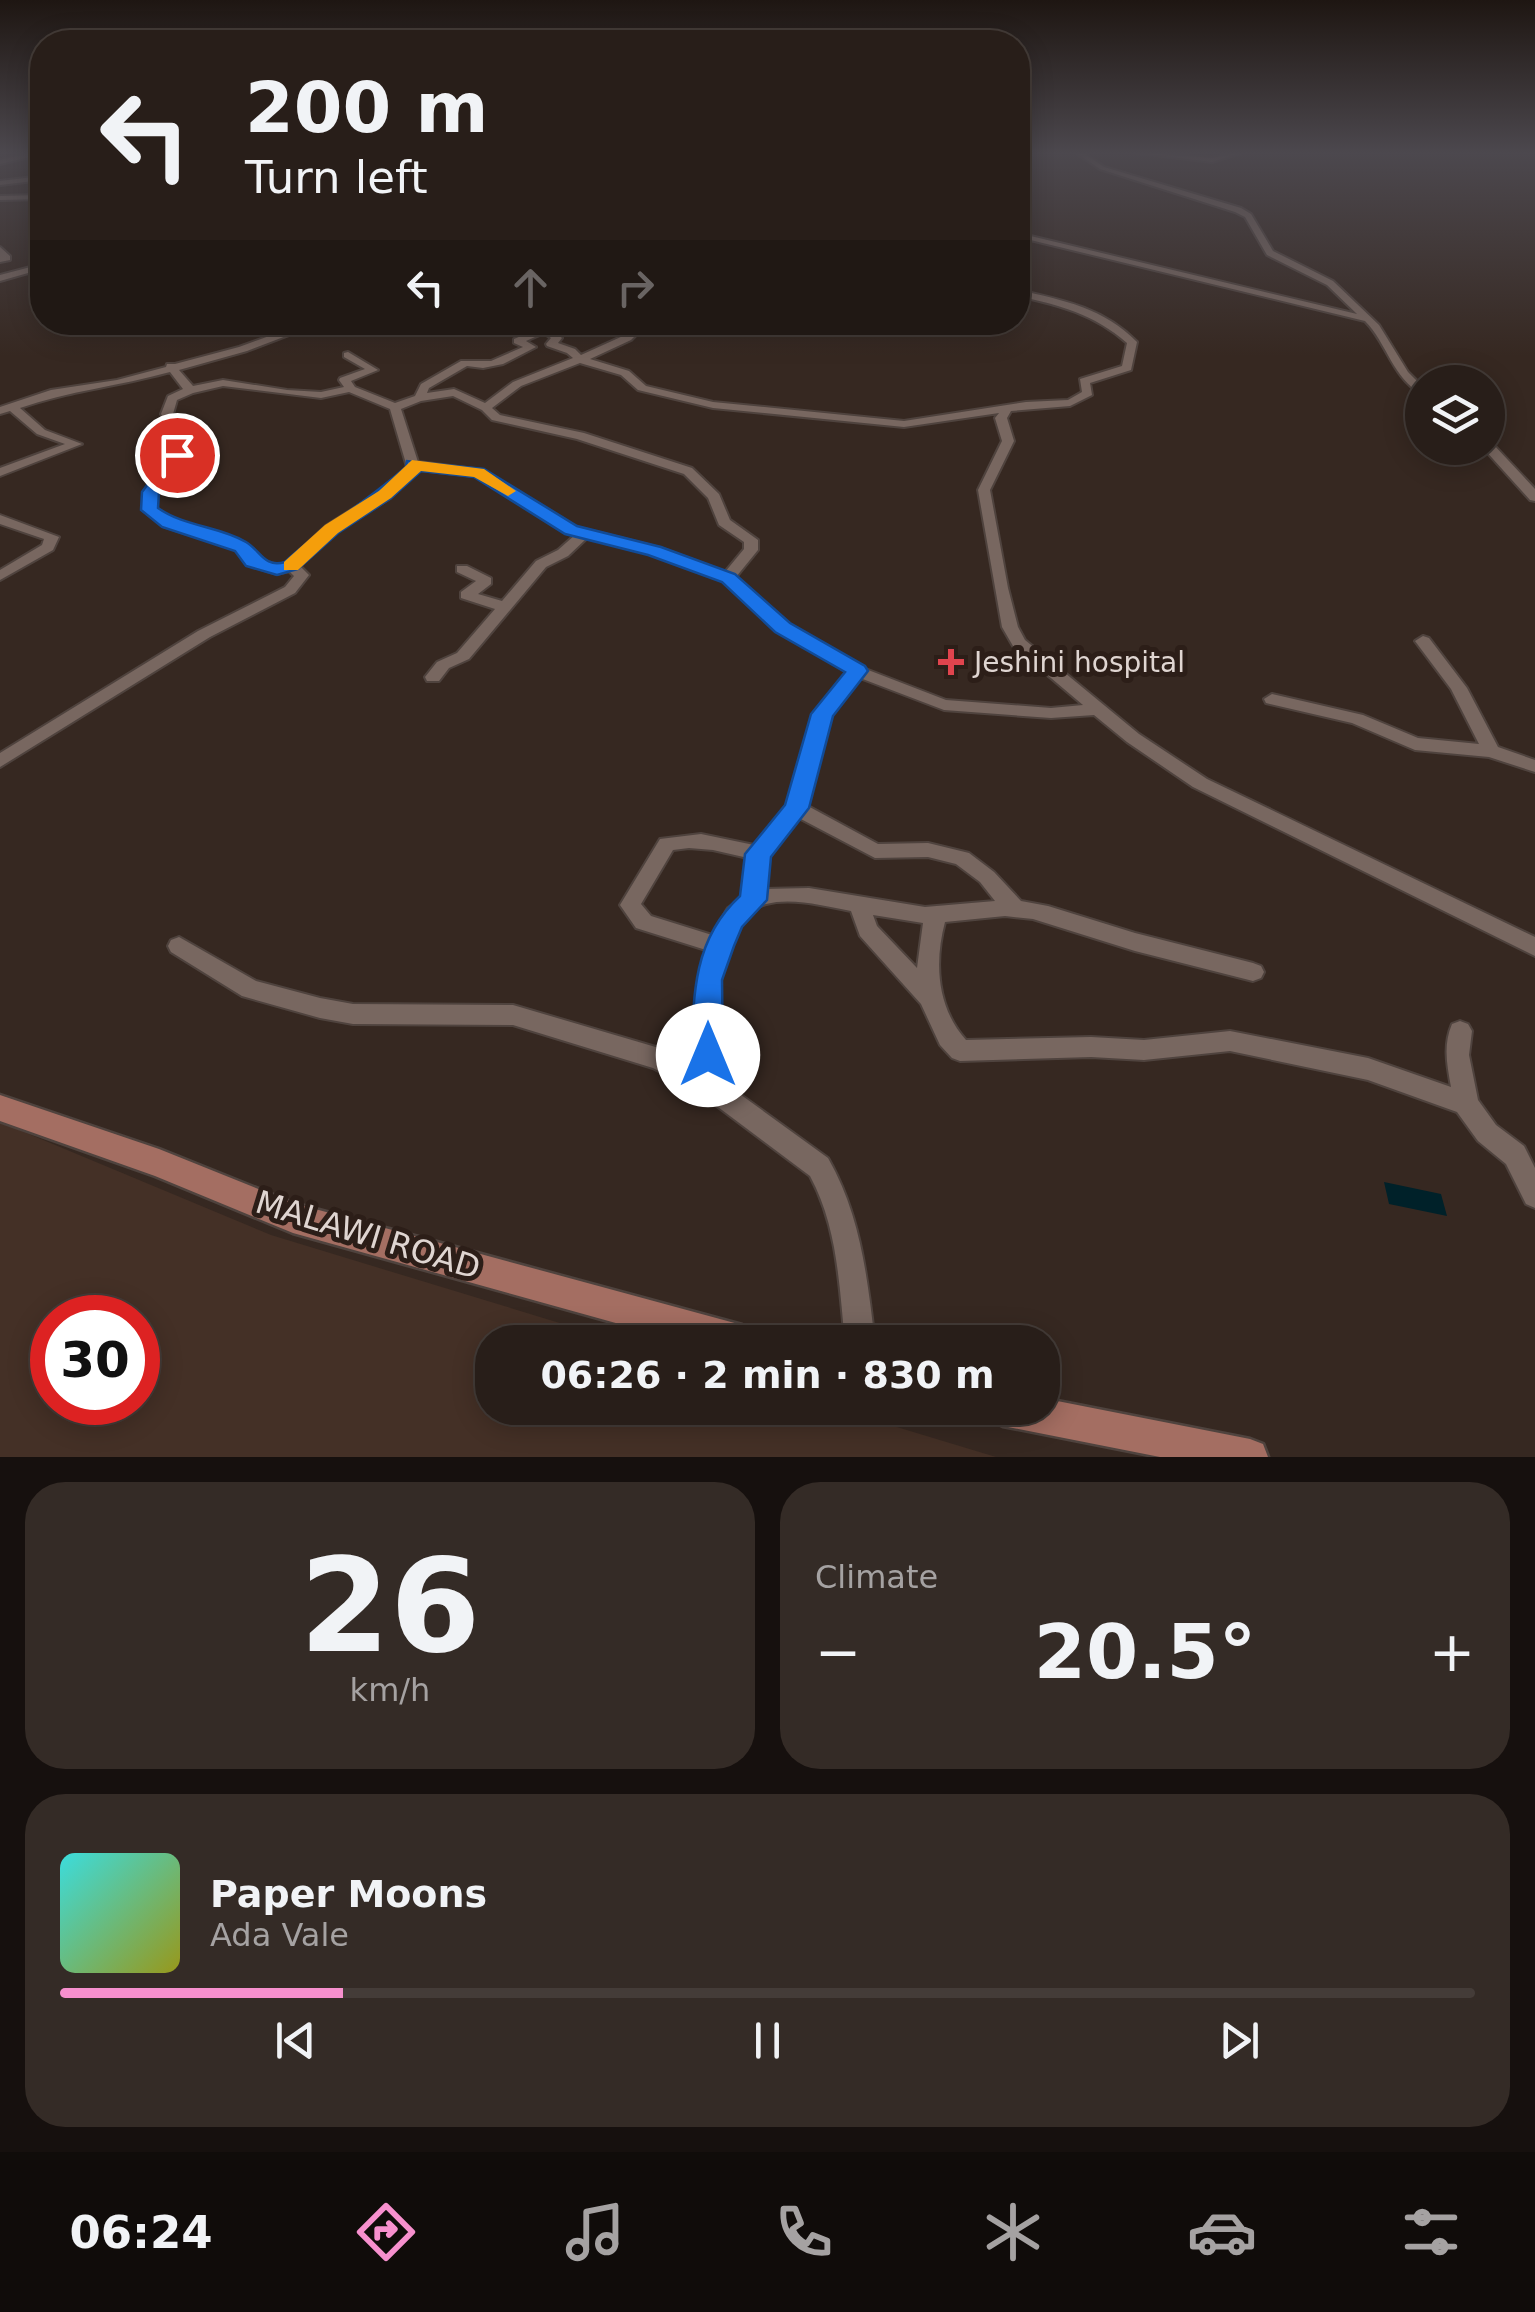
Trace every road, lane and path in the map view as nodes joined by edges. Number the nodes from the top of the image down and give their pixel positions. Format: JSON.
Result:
{"nodes":[{"id":1,"x":1250,"y":220,"type":"edge"},
{"id":2,"x":1030,"y":238,"type":"edge"},
{"id":3,"x":0,"y":249,"type":"edge"},
{"id":4,"x":0,"y":259,"type":"edge"},
{"id":5,"x":30,"y":270,"type":"edge"},
{"id":6,"x":0,"y":278,"type":"edge"},
{"id":7,"x":1030,"y":296,"type":"edge"},
{"id":8,"x":1368,"y":319,"type":"junction"},
{"id":9,"x":283,"y":335,"type":"edge"},
{"id":10,"x":533,"y":335,"type":"edge"},
{"id":11,"x":553,"y":335,"type":"edge"},
{"id":12,"x":630,"y":335,"type":"edge"},
{"id":13,"x":348,"y":355,"type":"dead end"},
{"id":14,"x":579,"y":360,"type":"junction"},
{"id":15,"x":170,"y":366,"type":"junction"},
{"id":16,"x":1405,"y":375,"type":"edge"},
{"id":17,"x":350,"y":388,"type":"junction"},
{"id":18,"x":190,"y":390,"type":"junction"},
{"id":19,"x":419,"y":398,"type":"junction"},
{"id":20,"x":395,"y":407,"type":"junction"},
{"id":21,"x":486,"y":408,"type":"junction"},
{"id":22,"x":6,"y":410,"type":"edge"},
{"id":23,"x":1006,"y":410,"type":"junction"},
{"id":24,"x":1505,"y":464,"type":"edge"},
{"id":25,"x":412,"y":465,"type":"junction"},
{"id":26,"x":0,"y":472,"type":"edge"},
{"id":27,"x":1535,"y":497,"type":"edge"},
{"id":28,"x":0,"y":519,"type":"edge"},
{"id":29,"x":584,"y":534,"type":"junction"},
{"id":30,"x":292,"y":566,"type":"junction"},
{"id":31,"x":462,"y":568,"type":"dead end"},
{"id":32,"x":0,"y":576,"type":"edge"},
{"id":33,"x":728,"y":578,"type":"junction"},
{"id":34,"x":506,"y":607,"type":"junction"},
{"id":35,"x":1423,"y":641,"type":"dead end"},
{"id":36,"x":858,"y":671,"type":"junction"},
{"id":37,"x":433,"y":677,"type":"dead end"},
{"id":38,"x":1272,"y":699,"type":"dead end"},
{"id":39,"x":1099,"y":709,"type":"junction"},
{"id":40,"x":1491,"y":752,"type":"junction"},
{"id":41,"x":0,"y":761,"type":"edge"},
{"id":42,"x":1535,"y":766,"type":"edge"},
{"id":43,"x":796,"y":808,"type":"junction"},
{"id":44,"x":758,"y":854,"type":"junction"},
{"id":45,"x":753,"y":900,"type":"junction"},
{"id":46,"x":858,"y":906,"type":"junction"},
{"id":47,"x":1014,"y":908,"type":"junction"},
{"id":48,"x":936,"y":916,"type":"junction"},
{"id":49,"x":179,"y":946,"type":"dead end"},
{"id":50,"x":720,"y":946,"type":"junction"},
{"id":51,"x":1535,"y":947,"type":"edge"},
{"id":52,"x":1253,"y":972,"type":"dead end"},
{"id":53,"x":931,"y":998,"type":"junction"},
{"id":54,"x":1460,"y":1031,"type":"dead end"},
{"id":55,"x":707,"y":1084,"type":"junction"},
{"id":56,"x":1466,"y":1104,"type":"junction"},
{"id":57,"x":0,"y":1108,"type":"edge"},
{"id":58,"x":1535,"y":1195,"type":"edge"},
{"id":59,"x":680,"y":1325,"type":"edge"},
{"id":60,"x":858,"y":1325,"type":"edge"},
{"id":61,"x":1060,"y":1419,"type":"edge"},
{"id":62,"x":1250,"y":1457,"type":"edge"}],
"edges":[{"from":1,"to":8,"type":"street"},
{"from":2,"to":8,"type":"street"},
{"from":3,"to":4,"type":"street"},
{"from":5,"to":6,"type":"street"},
{"from":7,"to":23,"type":"street"},
{"from":8,"to":16,"type":"street"},
{"from":9,"to":15,"type":"street"},
{"from":10,"to":19,"type":"street"},
{"from":11,"to":14,"type":"street"},
{"from":12,"to":14,"type":"street"},
{"from":13,"to":17,"type":"street"},
{"from":14,"to":21,"type":"street"},
{"from":14,"to":23,"type":"street"},
{"from":15,"to":18,"type":"street"},
{"from":15,"to":22,"type":"street"},
{"from":17,"to":18,"type":"street"},
{"from":17,"to":20,"type":"street"},
{"from":18,"to":30,"type":"street"},
{"from":19,"to":20,"type":"street"},
{"from":19,"to":21,"type":"street"},
{"from":20,"to":25,"type":"street"},
{"from":21,"to":33,"type":"street"},
{"from":22,"to":26,"type":"street"},
{"from":23,"to":39,"type":"street"},
{"from":24,"to":27,"type":"street"},
{"from":25,"to":29,"type":"street"},
{"from":25,"to":30,"type":"street"},
{"from":28,"to":32,"type":"street"},
{"from":29,"to":33,"type":"street"},
{"from":29,"to":34,"type":"street"},
{"from":30,"to":41,"type":"street"},
{"from":31,"to":34,"type":"street"},
{"from":33,"to":36,"type":"street"},
{"from":34,"to":37,"type":"street"},
{"from":35,"to":40,"type":"street"},
{"from":36,"to":39,"type":"street"},
{"from":36,"to":43,"type":"street"},
{"from":38,"to":40,"type":"street"},
{"from":39,"to":51,"type":"street"},
{"from":40,"to":42,"type":"street"},
{"from":43,"to":44,"type":"street"},
{"from":43,"to":47,"type":"street"},
{"from":44,"to":45,"type":"street"},
{"from":44,"to":50,"type":"street"},
{"from":45,"to":46,"type":"street"},
{"from":45,"to":50,"type":"street"},
{"from":46,"to":48,"type":"street"},
{"from":46,"to":53,"type":"street"},
{"from":47,"to":48,"type":"street"},
{"from":47,"to":52,"type":"street"},
{"from":48,"to":53,"type":"street"},
{"from":49,"to":55,"type":"street"},
{"from":50,"to":55,"type":"street"},
{"from":53,"to":56,"type":"street"},
{"from":54,"to":56,"type":"street"},
{"from":55,"to":60,"type":"street"},
{"from":56,"to":58,"type":"street"},
{"from":57,"to":59,"type":"main road","name":"MALAWI ROAD"},
{"from":61,"to":62,"type":"main road"}]}
